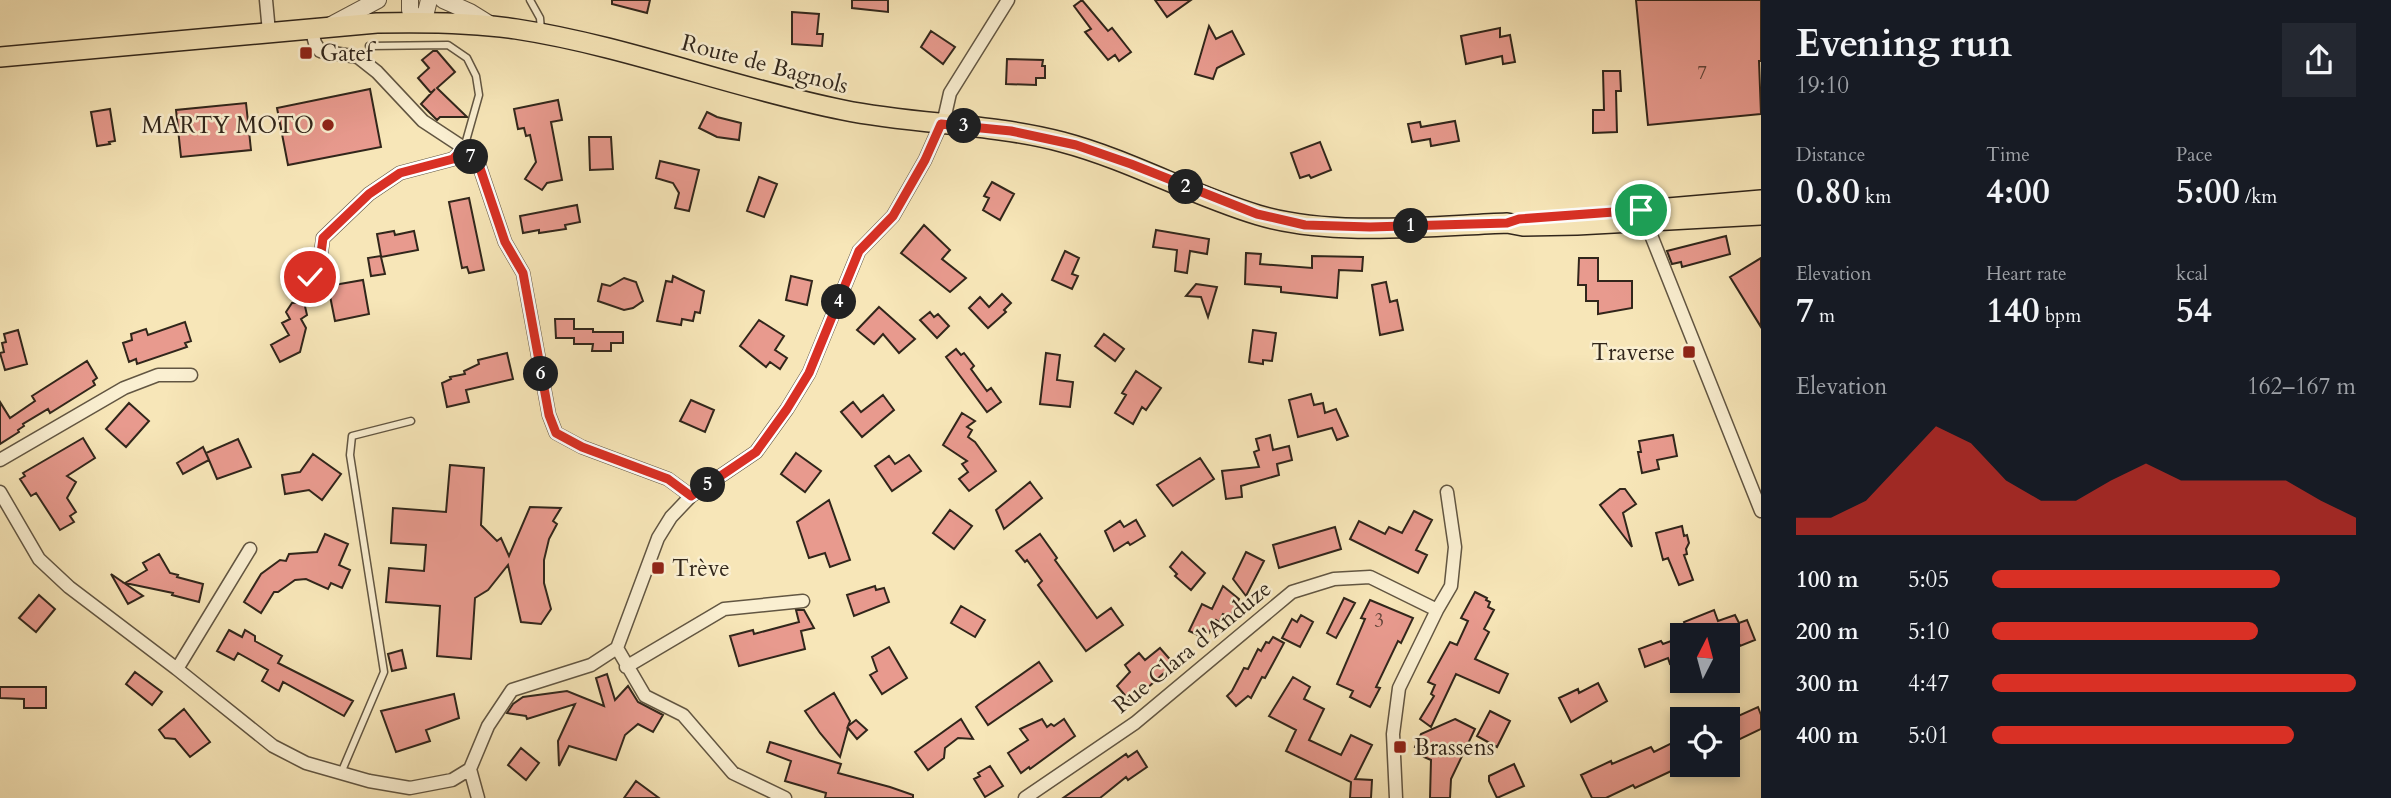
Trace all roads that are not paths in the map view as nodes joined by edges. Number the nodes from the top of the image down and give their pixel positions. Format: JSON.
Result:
{"nodes":[{"id":1,"x":266,"y":0,"type":"edge"},
{"id":2,"x":379,"y":0,"type":"edge"},
{"id":3,"x":410,"y":0,"type":"edge"},
{"id":4,"x":429,"y":0,"type":"edge"},
{"id":5,"x":443,"y":0,"type":"edge"},
{"id":6,"x":530,"y":0,"type":"edge"},
{"id":7,"x":1008,"y":0,"type":"edge"},
{"id":8,"x":416,"y":22,"type":"junction"},
{"id":9,"x":491,"y":25,"type":"junction"},
{"id":10,"x":320,"y":27,"type":"junction"},
{"id":11,"x":269,"y":32,"type":"junction"},
{"id":12,"x":542,"y":34,"type":"junction"},
{"id":13,"x":369,"y":46,"type":"dead end"},
{"id":14,"x":0,"y":57,"type":"edge"},
{"id":15,"x":941,"y":124,"type":"junction"},
{"id":16,"x":464,"y":148,"type":"junction"},
{"id":17,"x":1761,"y":200,"type":"edge"},
{"id":18,"x":1761,"y":215,"type":"edge"},
{"id":19,"x":1642,"y":216,"type":"junction"},
{"id":20,"x":310,"y":277,"type":"dead end"},
{"id":21,"x":191,"y":375,"type":"dead end"},
{"id":22,"x":411,"y":421,"type":"dead end"},
{"id":23,"x":0,"y":460,"type":"edge"},
{"id":24,"x":0,"y":492,"type":"edge"},
{"id":25,"x":1447,"y":492,"type":"dead end"},
{"id":26,"x":691,"y":496,"type":"junction"},
{"id":27,"x":1761,"y":512,"type":"edge"},
{"id":28,"x":250,"y":549,"type":"dead end"},
{"id":29,"x":803,"y":601,"type":"dead end"},
{"id":30,"x":1437,"y":610,"type":"junction"},
{"id":31,"x":617,"y":648,"type":"junction"},
{"id":32,"x":626,"y":667,"type":"junction"},
{"id":33,"x":177,"y":669,"type":"junction"},
{"id":34,"x":470,"y":769,"type":"junction"},
{"id":35,"x":341,"y":773,"type":"junction"},
{"id":36,"x":478,"y":798,"type":"edge"},
{"id":37,"x":785,"y":798,"type":"edge"},
{"id":38,"x":1025,"y":798,"type":"edge"},
{"id":39,"x":1396,"y":798,"type":"edge"}],
"edges":[{"from":1,"to":11,"type":"street"},
{"from":2,"to":10,"type":"street"},
{"from":3,"to":8,"type":"street"},
{"from":4,"to":8,"type":"street"},
{"from":5,"to":9,"type":"street"},
{"from":6,"to":12,"type":"lane"},
{"from":7,"to":15,"type":"street"},
{"from":8,"to":9,"type":"main road","name":"Route de Bagnols"},
{"from":8,"to":10,"type":"main road","name":"Route de Bagnols"},
{"from":9,"to":12,"type":"main road","name":"Route de Bagnols"},
{"from":10,"to":11,"type":"main road","name":"Route de Bagnols"},
{"from":10,"to":16,"type":"street"},
{"from":11,"to":14,"type":"main road","name":"Route de Bagnols"},
{"from":12,"to":15,"type":"main road","name":"Route de Bagnols"},
{"from":13,"to":16,"type":"lane"},
{"from":15,"to":19,"type":"main road","name":"Route de Bagnols"},
{"from":15,"to":26,"type":"street"},
{"from":16,"to":20,"type":"street"},
{"from":16,"to":26,"type":"street"},
{"from":17,"to":19,"type":"main road","name":"Route de Bagnols"},
{"from":18,"to":19,"type":"main road","name":"Route de Bagnols"},
{"from":19,"to":27,"type":"street"},
{"from":21,"to":23,"type":"street"},
{"from":22,"to":35,"type":"lane"},
{"from":24,"to":33,"type":"street"},
{"from":25,"to":30,"type":"street"},
{"from":26,"to":31,"type":"street"},
{"from":28,"to":33,"type":"street"},
{"from":29,"to":32,"type":"street"},
{"from":30,"to":38,"type":"street","name":"Rue Clara d'Anduze"},
{"from":30,"to":39,"type":"street"},
{"from":31,"to":32,"type":"street"},
{"from":31,"to":34,"type":"street"},
{"from":32,"to":37,"type":"street"},
{"from":33,"to":35,"type":"street"},
{"from":34,"to":35,"type":"street"},
{"from":34,"to":36,"type":"street"}]}
